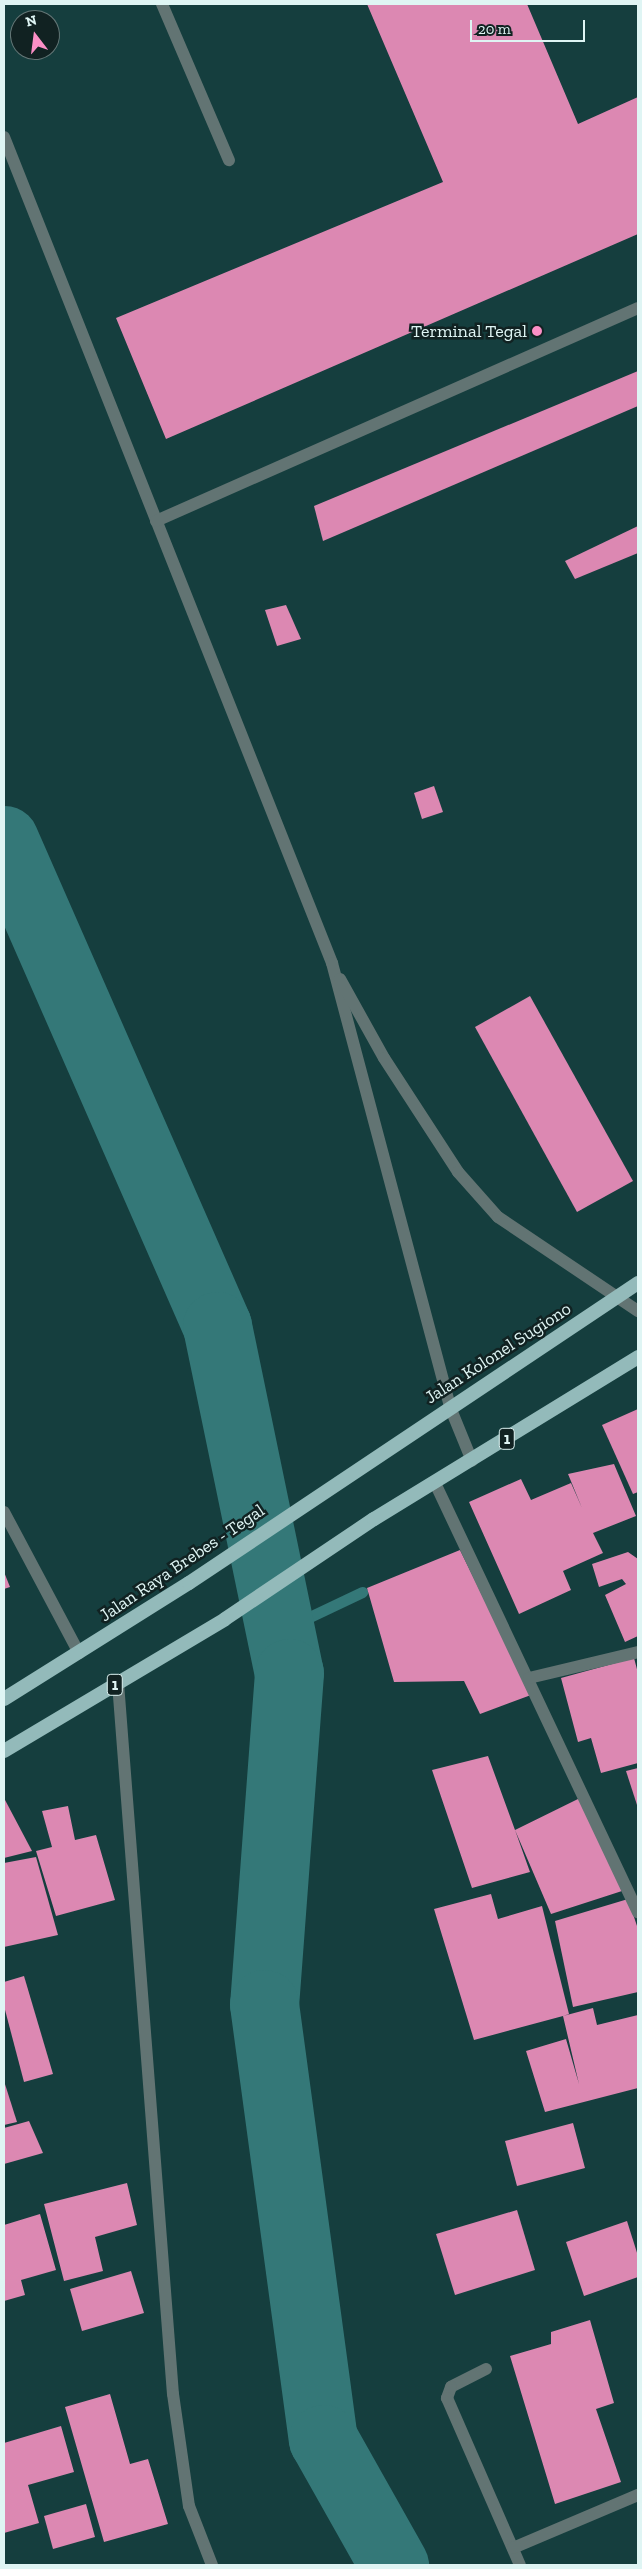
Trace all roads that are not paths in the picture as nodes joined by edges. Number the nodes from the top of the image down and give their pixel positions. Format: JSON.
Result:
{"nodes":[{"id":1,"x":162,"y":4,"type":"edge"},
{"id":2,"x":4,"y":137,"type":"edge"},
{"id":3,"x":229,"y":160,"type":"dead end"},
{"id":4,"x":638,"y":308,"type":"edge"},
{"id":5,"x":156,"y":521,"type":"junction"},
{"id":6,"x":332,"y":963,"type":"junction"},
{"id":7,"x":638,"y":1283,"type":"edge"},
{"id":8,"x":616,"y":1299,"type":"junction"},
{"id":9,"x":638,"y":1311,"type":"edge"},
{"id":10,"x":638,"y":1357,"type":"edge"},
{"id":11,"x":450,"y":1407,"type":"junction"},
{"id":12,"x":378,"y":1453,"type":"joint"},
{"id":13,"x":472,"y":1460,"type":"junction"},
{"id":14,"x":435,"y":1483,"type":"junction"},
{"id":15,"x":4,"y":1512,"type":"edge"},
{"id":16,"x":638,"y":1652,"type":"edge"},
{"id":17,"x":79,"y":1653,"type":"junction"},
{"id":18,"x":529,"y":1678,"type":"junction"},
{"id":19,"x":118,"y":1683,"type":"junction"},
{"id":20,"x":4,"y":1699,"type":"edge"},
{"id":21,"x":4,"y":1750,"type":"edge"},
{"id":22,"x":638,"y":1912,"type":"edge"},
{"id":23,"x":486,"y":2369,"type":"dead end"},
{"id":24,"x":638,"y":2495,"type":"edge"},
{"id":25,"x":513,"y":2548,"type":"junction"},
{"id":26,"x":212,"y":2565,"type":"edge"},
{"id":27,"x":520,"y":2565,"type":"edge"}],
"edges":[{"from":1,"to":3,"type":"street"},
{"from":2,"to":5,"type":"street"},
{"from":4,"to":5,"type":"street"},
{"from":5,"to":6,"type":"street"},
{"from":6,"to":8,"type":"street"},
{"from":6,"to":11,"type":"street"},
{"from":7,"to":8,"type":"highway","name":"Jalan Kolonel Sugiono"},
{"from":8,"to":9,"type":"street"},
{"from":8,"to":11,"type":"highway","name":"Jalan Kolonel Sugiono"},
{"from":10,"to":13,"type":"highway","number":"1"},
{"from":11,"to":12,"type":"highway","name":"Jalan Kolonel Sugiono"},
{"from":11,"to":13,"type":"street"},
{"from":12,"to":17,"type":"highway","name":"Jalan Raya Brebes - Tegal"},
{"from":13,"to":14,"type":"highway","number":"1"},
{"from":14,"to":18,"type":"street"},
{"from":14,"to":19,"type":"highway","number":"1"},
{"from":15,"to":17,"type":"street"},
{"from":16,"to":18,"type":"street"},
{"from":17,"to":20,"type":"highway","name":"Jalan Raya Brebes - Tegal"},
{"from":18,"to":22,"type":"street"},
{"from":19,"to":21,"type":"highway","number":"1"},
{"from":19,"to":26,"type":"street"},
{"from":23,"to":25,"type":"street"},
{"from":24,"to":25,"type":"street"},
{"from":25,"to":27,"type":"street"}]}
